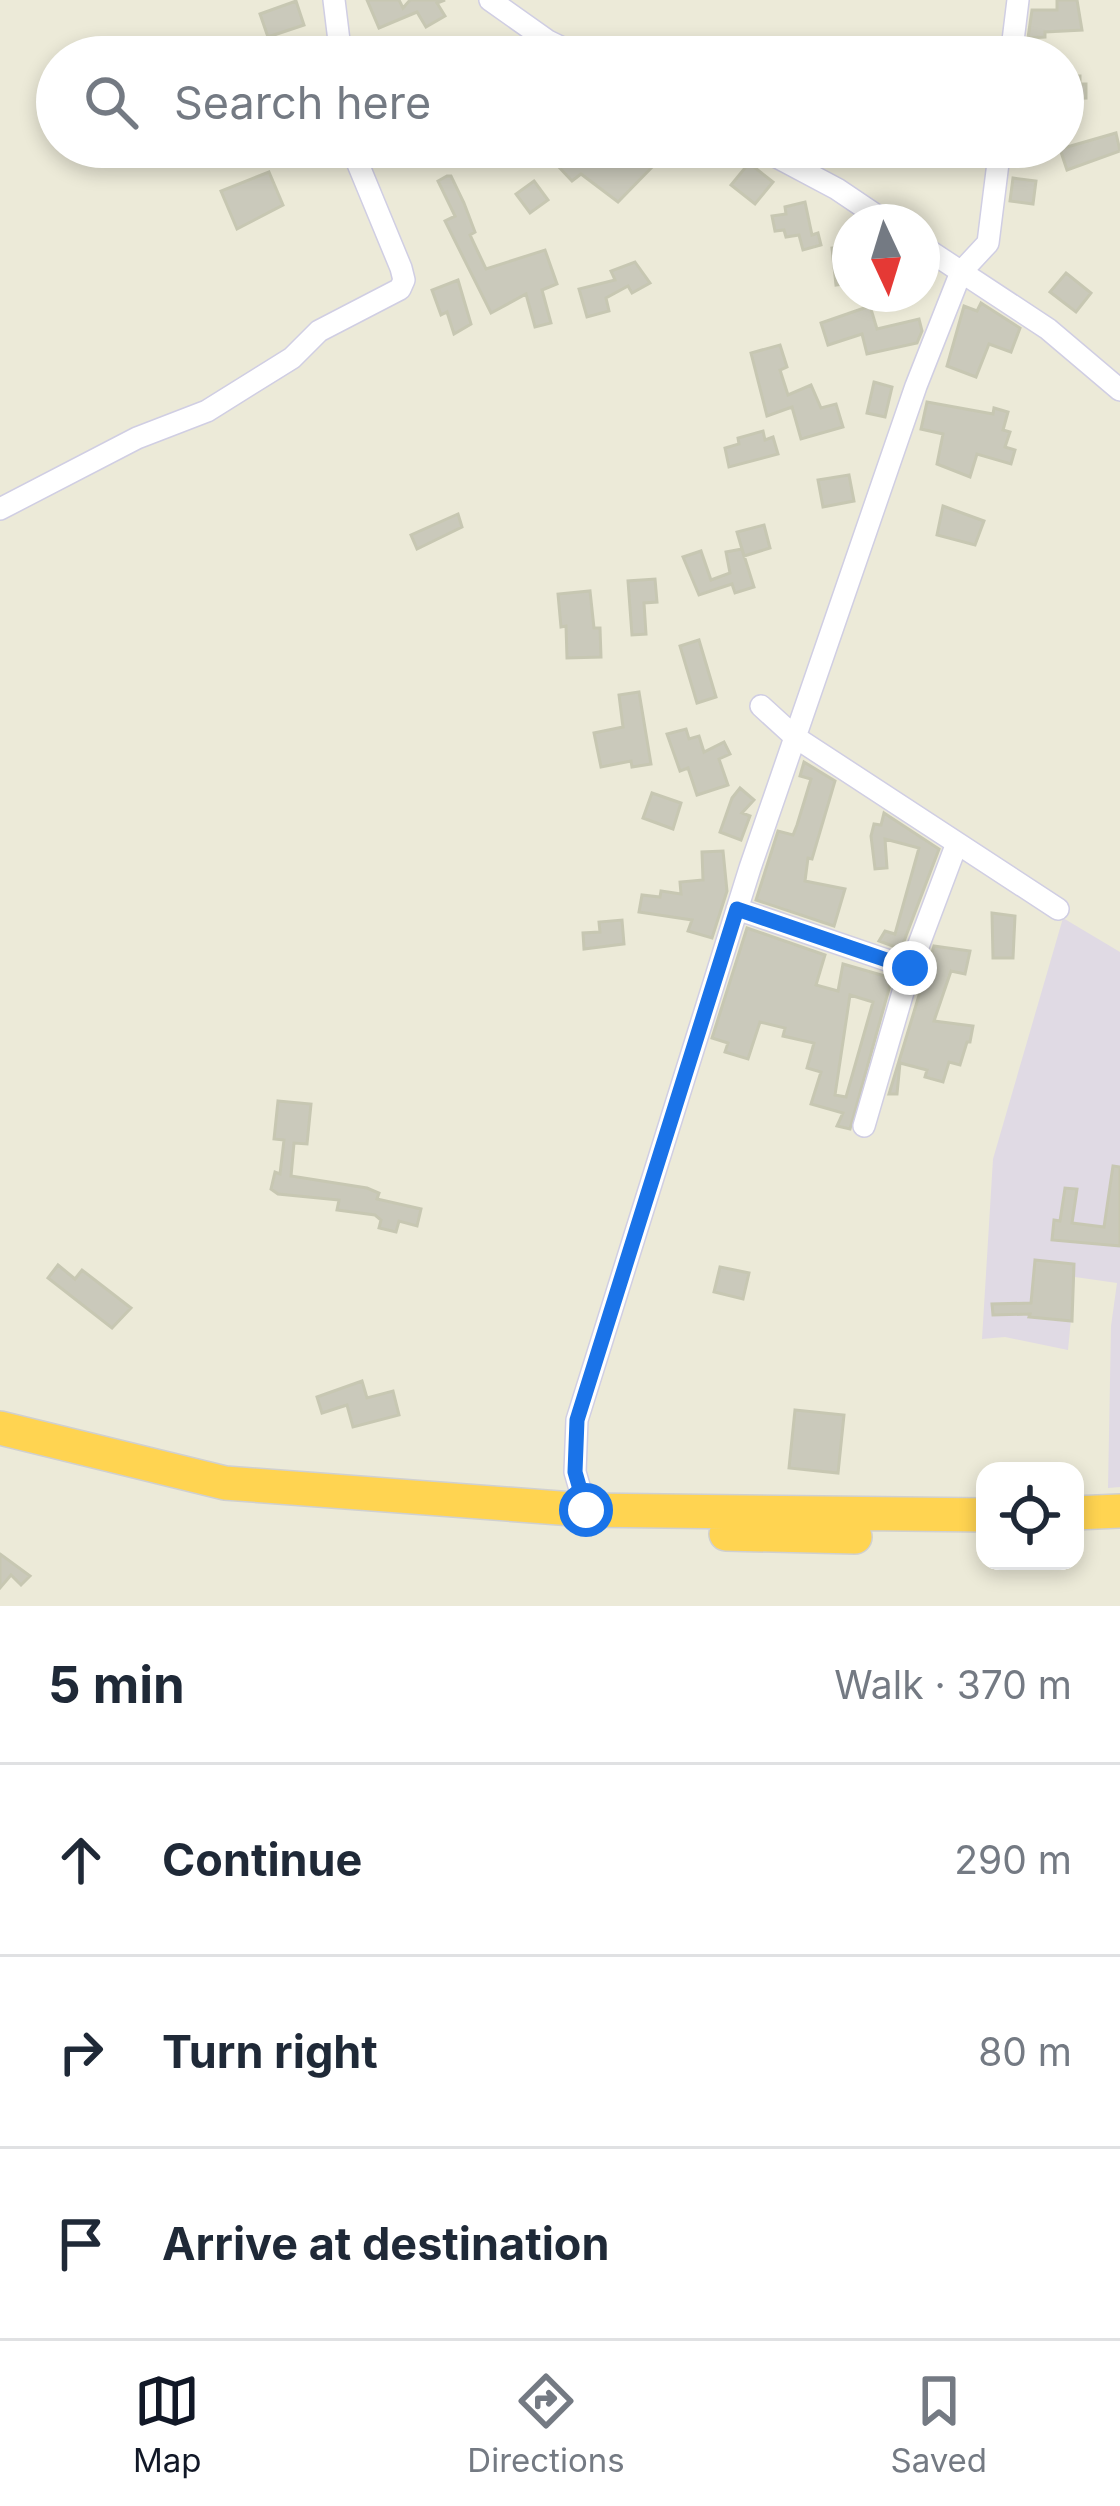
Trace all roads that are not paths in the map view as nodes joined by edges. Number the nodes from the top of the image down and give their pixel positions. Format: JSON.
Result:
{"nodes":[{"id":1,"x":334,"y":0,"type":"edge"},
{"id":2,"x":490,"y":0,"type":"edge"},
{"id":3,"x":1018,"y":0,"type":"edge"},
{"id":4,"x":338,"y":36,"type":"edge"},
{"id":5,"x":542,"y":36,"type":"edge"},
{"id":6,"x":1014,"y":36,"type":"edge"},
{"id":7,"x":360,"y":168,"type":"edge"},
{"id":8,"x":798,"y":168,"type":"edge"},
{"id":9,"x":997,"y":168,"type":"edge"},
{"id":10,"x":859,"y":204,"type":"edge"},
{"id":11,"x":940,"y":258,"type":"edge"},
{"id":12,"x":961,"y":272,"type":"junction"},
{"id":13,"x":1120,"y":390,"type":"edge"},
{"id":14,"x":0,"y":509,"type":"edge"},
{"id":15,"x":761,"y":706,"type":"dead end"},
{"id":16,"x":795,"y":737,"type":"junction"},
{"id":17,"x":957,"y":843,"type":"junction"},
{"id":18,"x":737,"y":909,"type":"junction"},
{"id":19,"x":1058,"y":909,"type":"dead end"},
{"id":20,"x":910,"y":968,"type":"junction"},
{"id":21,"x":864,"y":1126,"type":"dead end"},
{"id":22,"x":0,"y":1428,"type":"edge"},
{"id":23,"x":0,"y":1446,"type":"edge"},
{"id":24,"x":586,"y":1510,"type":"junction"},
{"id":25,"x":1120,"y":1511,"type":"edge"},
{"id":26,"x":1084,"y":1513,"type":"edge"},
{"id":27,"x":976,"y":1515,"type":"edge"},
{"id":28,"x":1120,"y":1531,"type":"edge"},
{"id":29,"x":1084,"y":1532,"type":"edge"},
{"id":30,"x":976,"y":1534,"type":"edge"}],
"edges":[{"from":1,"to":4,"type":"street"},
{"from":2,"to":5,"type":"street"},
{"from":3,"to":6,"type":"street"},
{"from":7,"to":14,"type":"street"},
{"from":8,"to":10,"type":"street"},
{"from":9,"to":12,"type":"street"},
{"from":11,"to":12,"type":"street"},
{"from":12,"to":13,"type":"street"},
{"from":12,"to":16,"type":"street"},
{"from":15,"to":16,"type":"street"},
{"from":16,"to":17,"type":"street"},
{"from":16,"to":18,"type":"street"},
{"from":17,"to":19,"type":"street"},
{"from":17,"to":20,"type":"street"},
{"from":18,"to":20,"type":"street"},
{"from":18,"to":24,"type":"street"},
{"from":20,"to":21,"type":"street"},
{"from":22,"to":24,"type":"highway"},
{"from":23,"to":30,"type":"highway"},
{"from":24,"to":27,"type":"highway"},
{"from":25,"to":26,"type":"highway"},
{"from":28,"to":29,"type":"highway"}]}
